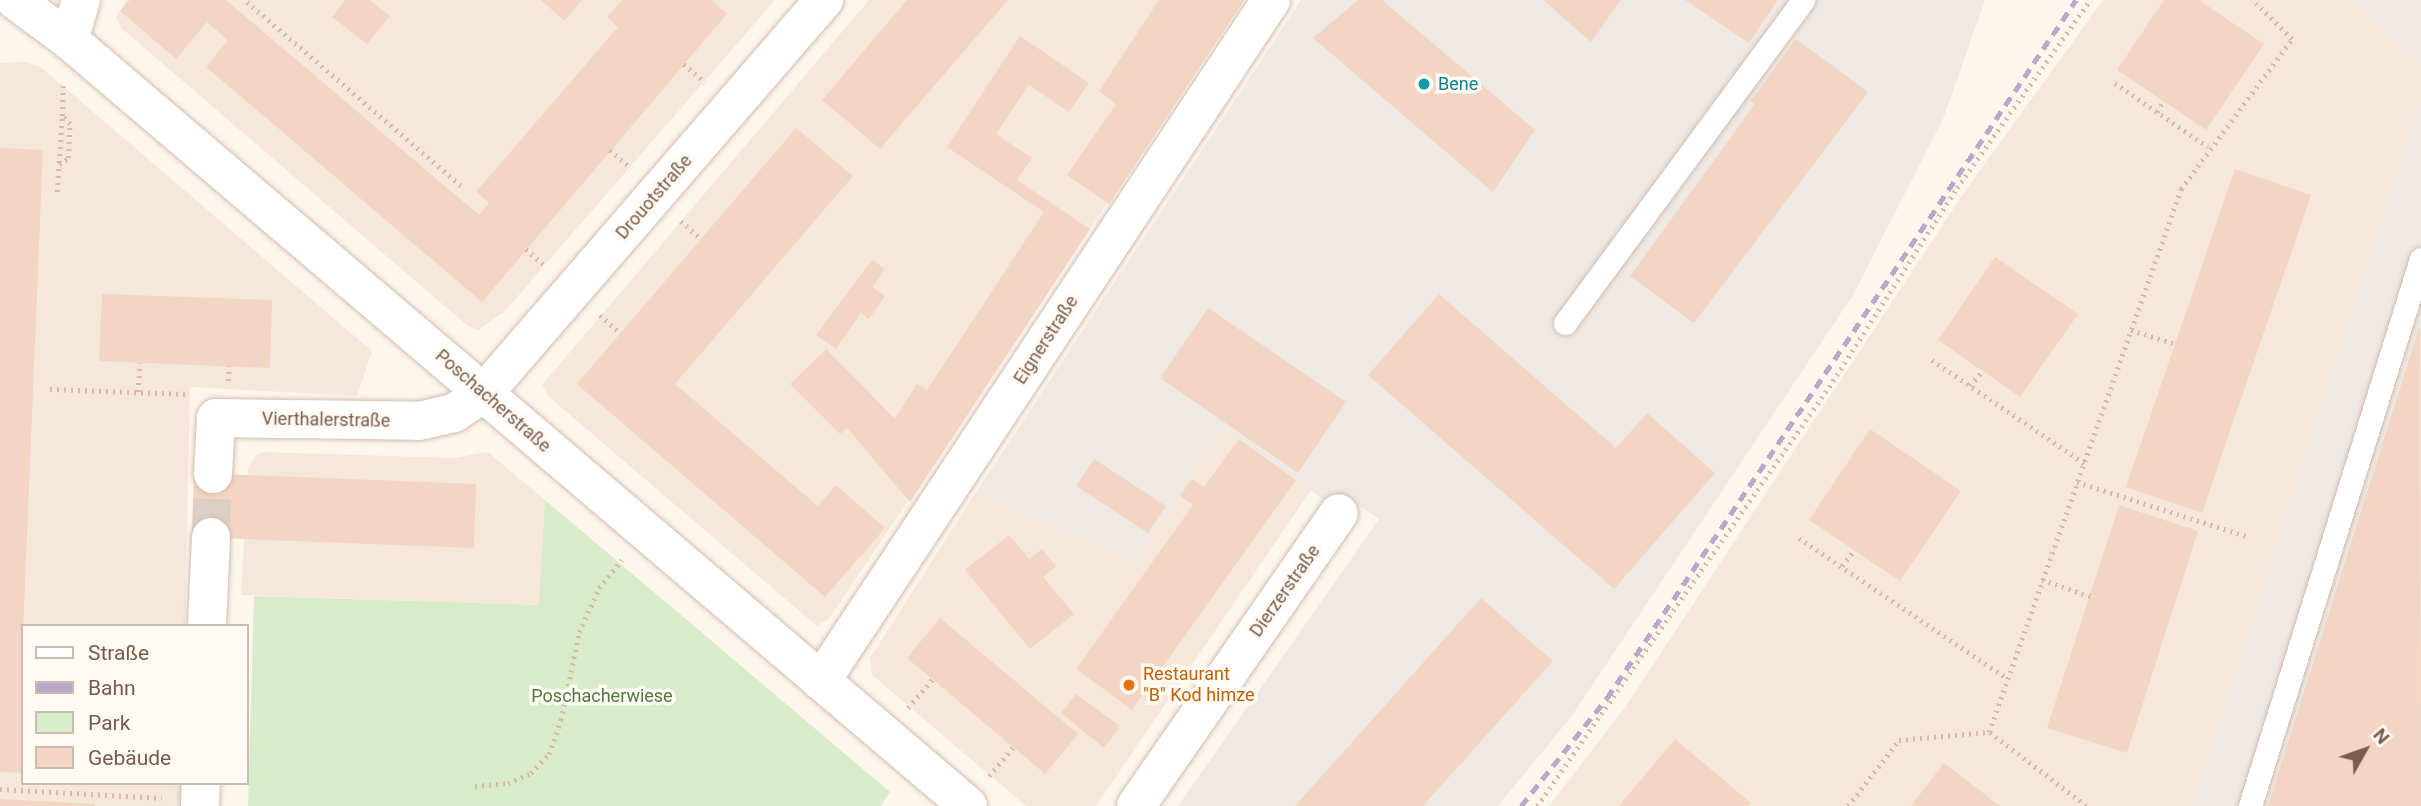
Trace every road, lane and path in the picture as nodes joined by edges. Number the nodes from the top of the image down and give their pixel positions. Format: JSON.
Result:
{"nodes":[{"id":1,"x":15,"y":0,"type":"edge"},
{"id":2,"x":81,"y":0,"type":"edge"},
{"id":3,"x":824,"y":0,"type":"edge"},
{"id":4,"x":1271,"y":0,"type":"edge"},
{"id":5,"x":1803,"y":0,"type":"edge"},
{"id":6,"x":2090,"y":0,"type":"edge"},
{"id":7,"x":2252,"y":0,"type":"edge"},
{"id":8,"x":247,"y":2,"type":"dead end"},
{"id":9,"x":69,"y":40,"type":"junction"},
{"id":10,"x":684,"y":64,"type":"dead end"},
{"id":11,"x":63,"y":78,"type":"dead end"},
{"id":12,"x":2115,"y":83,"type":"dead end"},
{"id":13,"x":709,"y":85,"type":"dead end"},
{"id":14,"x":2163,"y":101,"type":"dead end"},
{"id":15,"x":2157,"y":111,"type":"junction"},
{"id":16,"x":2208,"y":147,"type":"junction"},
{"id":17,"x":610,"y":150,"type":"dead end"},
{"id":18,"x":634,"y":171,"type":"dead end"},
{"id":19,"x":464,"y":188,"type":"dead end"},
{"id":20,"x":57,"y":192,"type":"dead end"},
{"id":21,"x":675,"y":216,"type":"dead end"},
{"id":22,"x":701,"y":239,"type":"dead end"},
{"id":23,"x":526,"y":249,"type":"dead end"},
{"id":24,"x":2421,"y":259,"type":"edge"},
{"id":25,"x":549,"y":269,"type":"dead end"},
{"id":26,"x":594,"y":310,"type":"dead end"},
{"id":27,"x":1565,"y":323,"type":"dead end"},
{"id":28,"x":2131,"y":330,"type":"junction"},
{"id":29,"x":621,"y":332,"type":"dead end"},
{"id":30,"x":2175,"y":344,"type":"dead end"},
{"id":31,"x":1932,"y":360,"type":"dead end"},
{"id":32,"x":140,"y":363,"type":"dead end"},
{"id":33,"x":1982,"y":370,"type":"dead end"},
{"id":34,"x":1970,"y":386,"type":"junction"},
{"id":35,"x":50,"y":389,"type":"dead end"},
{"id":36,"x":138,"y":392,"type":"junction"},
{"id":37,"x":484,"y":393,"type":"junction"},
{"id":38,"x":197,"y":395,"type":"dead end"},
{"id":39,"x":2084,"y":463,"type":"junction"},
{"id":40,"x":213,"y":474,"type":"tunnel mouth"},
{"id":41,"x":2077,"y":482,"type":"junction"},
{"id":42,"x":1339,"y":513,"type":"dead end"},
{"id":43,"x":2246,"y":536,"type":"dead end"},
{"id":44,"x":211,"y":537,"type":"tunnel mouth"},
{"id":45,"x":1799,"y":538,"type":"dead end"},
{"id":46,"x":1854,"y":550,"type":"dead end"},
{"id":47,"x":624,"y":557,"type":"dead end"},
{"id":48,"x":1842,"y":566,"type":"junction"},
{"id":49,"x":2042,"y":580,"type":"junction"},
{"id":50,"x":2090,"y":596,"type":"dead end"},
{"id":51,"x":207,"y":624,"type":"edge"},
{"id":52,"x":932,"y":678,"type":"dead end"},
{"id":53,"x":2008,"y":679,"type":"junction"},
{"id":54,"x":821,"y":681,"type":"junction"},
{"id":55,"x":905,"y":712,"type":"dead end"},
{"id":56,"x":1989,"y":732,"type":"junction"},
{"id":57,"x":1013,"y":747,"type":"dead end"},
{"id":58,"x":475,"y":786,"type":"dead end"},
{"id":59,"x":0,"y":789,"type":"edge"},
{"id":60,"x":955,"y":794,"type":"edge"},
{"id":61,"x":189,"y":796,"type":"edge"},
{"id":62,"x":1136,"y":806,"type":"edge"},
{"id":63,"x":1537,"y":806,"type":"edge"},
{"id":64,"x":1848,"y":806,"type":"edge"},
{"id":65,"x":2085,"y":806,"type":"edge"},
{"id":66,"x":2250,"y":806,"type":"edge"}],
"edges":[{"from":1,"to":9,"type":"street","name":"Poschacherstraße"},
{"from":2,"to":9,"type":"street"},
{"from":3,"to":37,"type":"street","name":"Drouotstraße"},
{"from":4,"to":54,"type":"street","name":"Eignerstraße"},
{"from":5,"to":27,"type":"lane"},
{"from":6,"to":63,"type":"path"},
{"from":7,"to":16,"type":"path"},
{"from":8,"to":19,"type":"path"},
{"from":9,"to":37,"type":"street","name":"Poschacherstraße"},
{"from":10,"to":13,"type":"path"},
{"from":11,"to":20,"type":"path"},
{"from":12,"to":15,"type":"path"},
{"from":14,"to":15,"type":"path"},
{"from":15,"to":16,"type":"path"},
{"from":16,"to":28,"type":"path"},
{"from":17,"to":18,"type":"path"},
{"from":21,"to":22,"type":"path"},
{"from":23,"to":25,"type":"path"},
{"from":24,"to":66,"type":"lane"},
{"from":26,"to":29,"type":"path"},
{"from":28,"to":30,"type":"path"},
{"from":28,"to":39,"type":"path"},
{"from":31,"to":34,"type":"path"},
{"from":32,"to":36,"type":"path"},
{"from":33,"to":34,"type":"path"},
{"from":34,"to":39,"type":"path"},
{"from":35,"to":36,"type":"path"},
{"from":36,"to":38,"type":"path"},
{"from":37,"to":40,"type":"street","name":"Vierthalerstraße"},
{"from":37,"to":54,"type":"street","name":"Poschacherstraße"},
{"from":39,"to":41,"type":"path"},
{"from":41,"to":43,"type":"path"},
{"from":41,"to":49,"type":"path"},
{"from":42,"to":62,"type":"street","name":"Dierzerstraße"},
{"from":44,"to":51,"type":"street"},
{"from":45,"to":48,"type":"path"},
{"from":46,"to":48,"type":"path"},
{"from":47,"to":58,"type":"path"},
{"from":48,"to":53,"type":"path"},
{"from":49,"to":50,"type":"path"},
{"from":49,"to":53,"type":"path"},
{"from":52,"to":55,"type":"path"},
{"from":53,"to":56,"type":"path"},
{"from":54,"to":60,"type":"street","name":"Poschacherstraße"},
{"from":56,"to":64,"type":"path"},
{"from":56,"to":65,"type":"path"},
{"from":57,"to":60,"type":"path"},
{"from":59,"to":61,"type":"path"}]}
